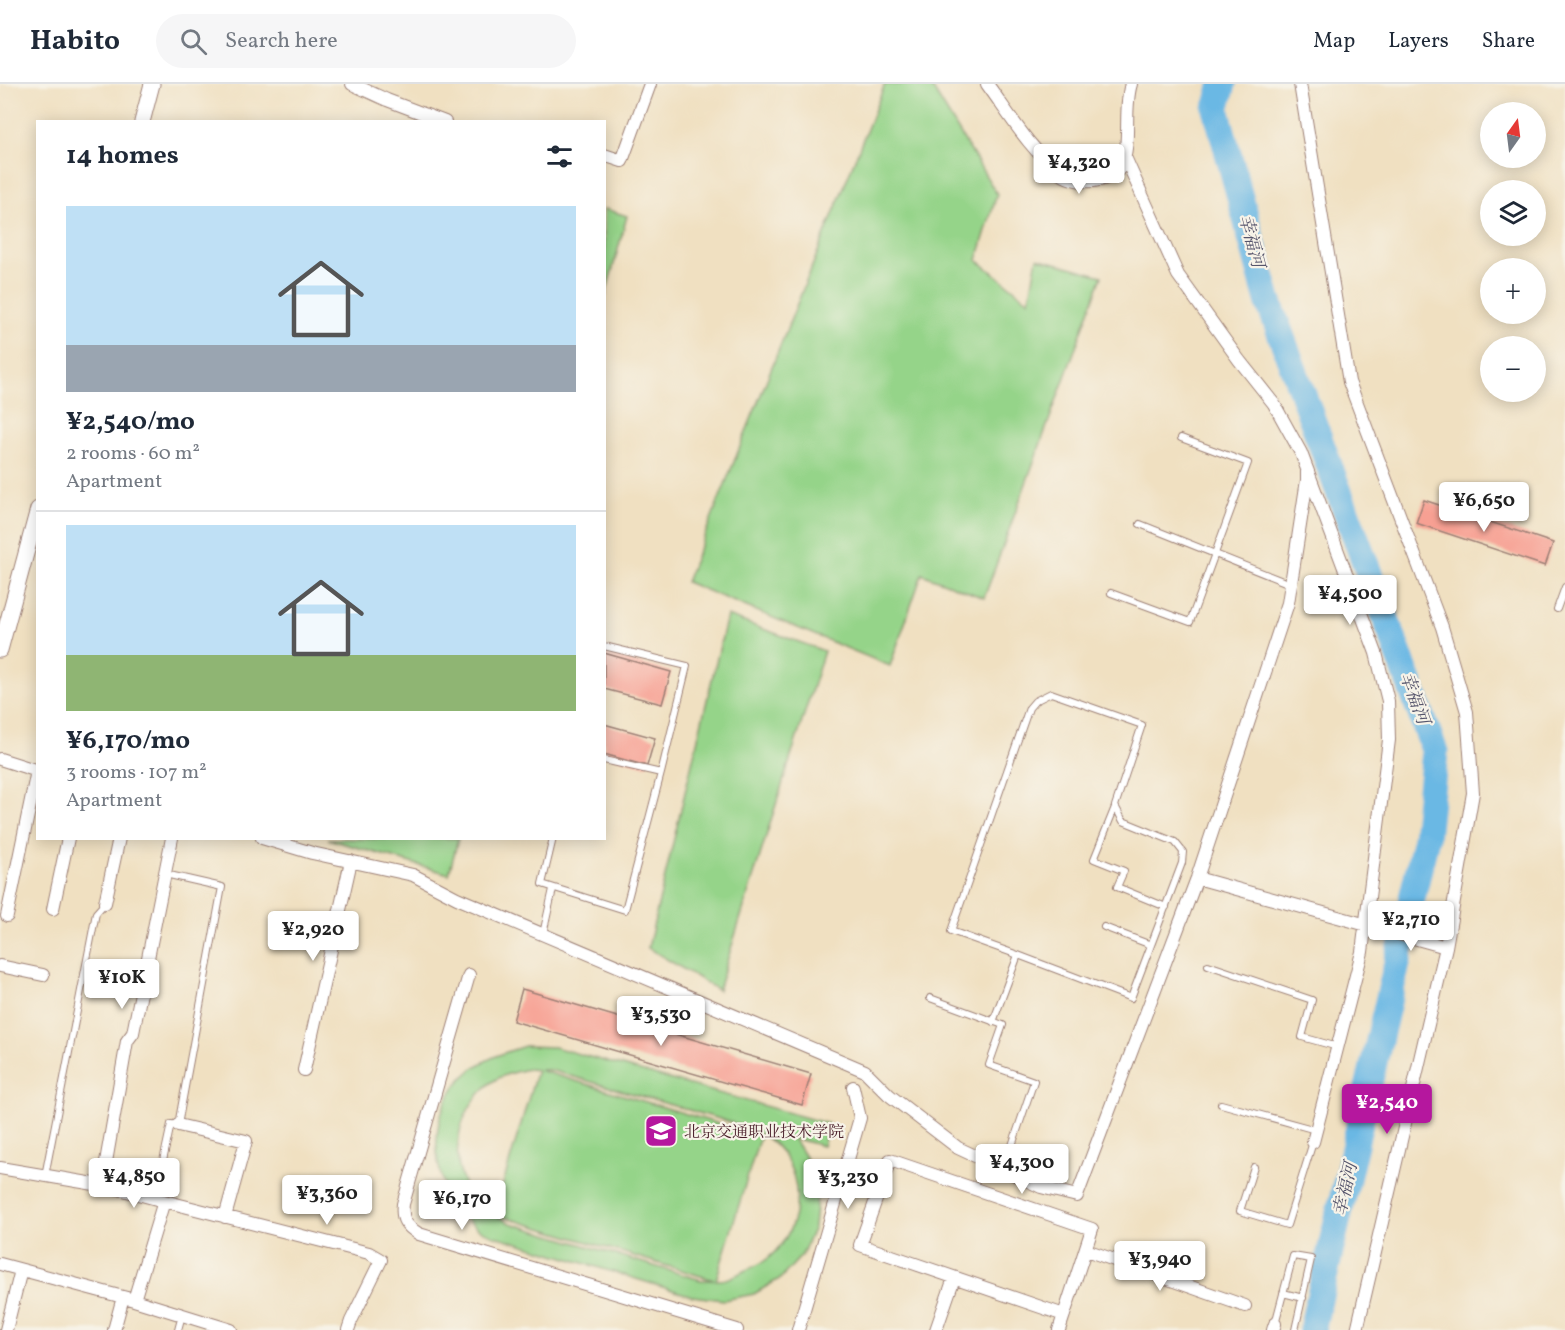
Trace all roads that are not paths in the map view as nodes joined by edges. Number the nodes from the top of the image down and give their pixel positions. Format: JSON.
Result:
{"nodes":[{"id":1,"x":152,"y":84,"type":"edge"},
{"id":2,"x":352,"y":84,"type":"edge"},
{"id":3,"x":650,"y":84,"type":"edge"},
{"id":4,"x":987,"y":84,"type":"edge"},
{"id":5,"x":1131,"y":84,"type":"edge"},
{"id":6,"x":1300,"y":84,"type":"edge"},
{"id":7,"x":143,"y":120,"type":"edge"},
{"id":8,"x":441,"y":120,"type":"edge"},
{"id":9,"x":606,"y":156,"type":"edge"},
{"id":10,"x":1125,"y":157,"type":"junction"},
{"id":11,"x":1181,"y":438,"type":"dead end"},
{"id":12,"x":1307,"y":469,"type":"junction"},
{"id":13,"x":36,"y":516,"type":"edge"},
{"id":14,"x":1140,"y":524,"type":"dead end"},
{"id":15,"x":1215,"y":554,"type":"junction"},
{"id":16,"x":1291,"y":585,"type":"junction"},
{"id":17,"x":1565,"y":587,"type":"edge"},
{"id":18,"x":1111,"y":593,"type":"dead end"},
{"id":19,"x":1557,"y":609,"type":"dead end"},
{"id":20,"x":606,"y":646,"type":"edge"},
{"id":21,"x":0,"y":650,"type":"edge"},
{"id":22,"x":0,"y":759,"type":"edge"},
{"id":23,"x":606,"y":760,"type":"edge"},
{"id":24,"x":36,"y":771,"type":"edge"},
{"id":25,"x":661,"y":773,"type":"junction"},
{"id":26,"x":36,"y":776,"type":"edge"},
{"id":27,"x":1115,"y":806,"type":"junction"},
{"id":28,"x":68,"y":840,"type":"edge"},
{"id":29,"x":118,"y":840,"type":"edge"},
{"id":30,"x":172,"y":840,"type":"edge"},
{"id":31,"x":270,"y":840,"type":"edge"},
{"id":32,"x":553,"y":840,"type":"edge"},
{"id":33,"x":351,"y":861,"type":"junction"},
{"id":34,"x":165,"y":874,"type":"junction"},
{"id":35,"x":1197,"y":878,"type":"junction"},
{"id":36,"x":553,"y":889,"type":"junction"},
{"id":37,"x":105,"y":903,"type":"joint"},
{"id":38,"x":1166,"y":907,"type":"junction"},
{"id":39,"x":53,"y":909,"type":"dead end"},
{"id":40,"x":7,"y":916,"type":"dead end"},
{"id":41,"x":1367,"y":924,"type":"junction"},
{"id":42,"x":1104,"y":927,"type":"dead end"},
{"id":43,"x":543,"y":935,"type":"junction"},
{"id":44,"x":1151,"y":945,"type":"junction"},
{"id":45,"x":1446,"y":947,"type":"junction"},
{"id":46,"x":1018,"y":955,"type":"junction"},
{"id":47,"x":1208,"y":965,"type":"dead end"},
{"id":48,"x":0,"y":966,"type":"edge"},
{"id":49,"x":43,"y":975,"type":"dead end"},
{"id":50,"x":469,"y":975,"type":"dead end"},
{"id":51,"x":930,"y":998,"type":"dead end"},
{"id":52,"x":993,"y":1022,"type":"junction"},
{"id":53,"x":1338,"y":1047,"type":"junction"},
{"id":54,"x":304,"y":1070,"type":"dead end"},
{"id":55,"x":853,"y":1087,"type":"dead end"},
{"id":56,"x":1221,"y":1104,"type":"dead end"},
{"id":57,"x":178,"y":1125,"type":"junction"},
{"id":58,"x":1314,"y":1136,"type":"junction"},
{"id":59,"x":1254,"y":1167,"type":"dead end"},
{"id":60,"x":0,"y":1168,"type":"edge"},
{"id":61,"x":1003,"y":1169,"type":"junction"},
{"id":62,"x":45,"y":1176,"type":"junction"},
{"id":63,"x":102,"y":1185,"type":"junction"},
{"id":64,"x":160,"y":1200,"type":"junction"},
{"id":65,"x":225,"y":1217,"type":"junction"},
{"id":66,"x":1086,"y":1250,"type":"junction"},
{"id":67,"x":0,"y":1264,"type":"edge"},
{"id":68,"x":21,"y":1270,"type":"junction"},
{"id":69,"x":954,"y":1278,"type":"junction"},
{"id":70,"x":1283,"y":1293,"type":"junction"},
{"id":71,"x":1303,"y":1298,"type":"junction"},
{"id":72,"x":128,"y":1299,"type":"junction"},
{"id":73,"x":1245,"y":1306,"type":"dead end"},
{"id":74,"x":182,"y":1315,"type":"junction"},
{"id":75,"x":1064,"y":1316,"type":"junction"},
{"id":76,"x":1274,"y":1327,"type":"edge"},
{"id":77,"x":6,"y":1330,"type":"edge"},
{"id":78,"x":114,"y":1330,"type":"edge"},
{"id":79,"x":178,"y":1330,"type":"edge"},
{"id":80,"x":231,"y":1330,"type":"edge"},
{"id":81,"x":348,"y":1330,"type":"edge"},
{"id":82,"x":737,"y":1330,"type":"edge"},
{"id":83,"x":798,"y":1330,"type":"edge"},
{"id":84,"x":936,"y":1330,"type":"edge"},
{"id":85,"x":1059,"y":1330,"type":"edge"},
{"id":86,"x":1295,"y":1330,"type":"edge"},
{"id":87,"x":1357,"y":1330,"type":"edge"}],
"edges":[{"from":1,"to":7,"type":"street"},
{"from":2,"to":8,"type":"street"},
{"from":3,"to":9,"type":"street"},
{"from":4,"to":10,"type":"street"},
{"from":5,"to":10,"type":"street"},
{"from":6,"to":45,"type":"street"},
{"from":10,"to":12,"type":"street"},
{"from":11,"to":15,"type":"lane"},
{"from":12,"to":16,"type":"street"},
{"from":12,"to":41,"type":"street"},
{"from":13,"to":21,"type":"street"},
{"from":14,"to":15,"type":"lane"},
{"from":15,"to":16,"type":"lane"},
{"from":15,"to":18,"type":"lane"},
{"from":16,"to":35,"type":"street"},
{"from":17,"to":19,"type":"lane"},
{"from":20,"to":25,"type":"lane"},
{"from":22,"to":24,"type":"street"},
{"from":23,"to":25,"type":"lane"},
{"from":25,"to":36,"type":"lane"},
{"from":26,"to":40,"type":"street"},
{"from":27,"to":38,"type":"lane"},
{"from":27,"to":38,"type":"lane"},
{"from":27,"to":46,"type":"lane"},
{"from":28,"to":39,"type":"street"},
{"from":29,"to":37,"type":"street"},
{"from":30,"to":34,"type":"street"},
{"from":31,"to":33,"type":"street"},
{"from":32,"to":36,"type":"lane"},
{"from":33,"to":43,"type":"street"},
{"from":33,"to":54,"type":"street"},
{"from":34,"to":57,"type":"lane"},
{"from":34,"to":63,"type":"street"},
{"from":35,"to":41,"type":"street"},
{"from":35,"to":61,"type":"street"},
{"from":36,"to":43,"type":"lane"},
{"from":37,"to":62,"type":"lane"},
{"from":38,"to":44,"type":"lane"},
{"from":41,"to":45,"type":"street"},
{"from":41,"to":53,"type":"street"},
{"from":42,"to":44,"type":"lane"},
{"from":43,"to":61,"type":"street"},
{"from":44,"to":46,"type":"lane"},
{"from":45,"to":87,"type":"street"},
{"from":46,"to":52,"type":"lane"},
{"from":47,"to":53,"type":"lane"},
{"from":48,"to":49,"type":"street"},
{"from":50,"to":82,"type":"street"},
{"from":51,"to":52,"type":"lane"},
{"from":52,"to":61,"type":"lane"},
{"from":53,"to":58,"type":"street"},
{"from":55,"to":83,"type":"street"},
{"from":56,"to":58,"type":"lane"},
{"from":57,"to":64,"type":"lane"},
{"from":57,"to":65,"type":"street"},
{"from":58,"to":59,"type":"lane"},
{"from":60,"to":62,"type":"street"},
{"from":62,"to":63,"type":"street"},
{"from":63,"to":64,"type":"street"},
{"from":64,"to":65,"type":"street"},
{"from":64,"to":72,"type":"street"},
{"from":65,"to":81,"type":"street"},
{"from":66,"to":69,"type":"street"},
{"from":66,"to":73,"type":"street"},
{"from":66,"to":75,"type":"street"},
{"from":67,"to":68,"type":"street"},
{"from":68,"to":72,"type":"street"},
{"from":68,"to":77,"type":"street"},
{"from":69,"to":75,"type":"street"},
{"from":69,"to":84,"type":"street"},
{"from":70,"to":71,"type":"lane"},
{"from":70,"to":71,"type":"lane"},
{"from":70,"to":76,"type":"lane"},
{"from":71,"to":86,"type":"lane"},
{"from":72,"to":74,"type":"street"},
{"from":72,"to":78,"type":"street"},
{"from":74,"to":79,"type":"lane"},
{"from":74,"to":80,"type":"street"},
{"from":75,"to":85,"type":"street"}]}
